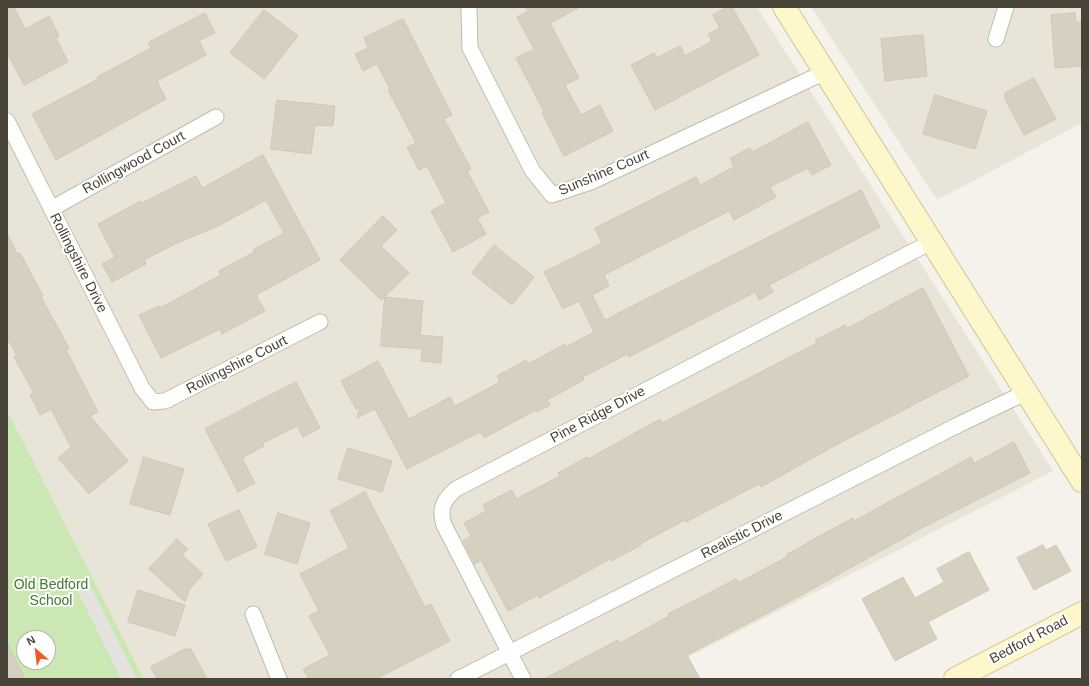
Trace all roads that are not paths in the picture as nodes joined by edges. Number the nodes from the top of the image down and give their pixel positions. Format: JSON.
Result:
{"nodes":[{"id":1,"x":469,"y":7,"type":"edge"},
{"id":2,"x":784,"y":7,"type":"edge"},
{"id":3,"x":1006,"y":7,"type":"edge"},
{"id":4,"x":996,"y":39,"type":"dead end"},
{"id":5,"x":825,"y":72,"type":"junction"},
{"id":6,"x":216,"y":117,"type":"dead end"},
{"id":7,"x":7,"y":121,"type":"edge"},
{"id":8,"x":51,"y":209,"type":"junction"},
{"id":9,"x":931,"y":242,"type":"junction"},
{"id":10,"x":320,"y":322,"type":"dead end"},
{"id":11,"x":1027,"y":392,"type":"junction"},
{"id":12,"x":153,"y":402,"type":"joint"},
{"id":13,"x":1081,"y":479,"type":"edge"},
{"id":14,"x":1082,"y":613,"type":"edge"},
{"id":15,"x":253,"y":614,"type":"dead end"},
{"id":16,"x":510,"y":653,"type":"junction"},
{"id":17,"x":278,"y":679,"type":"edge"},
{"id":18,"x":458,"y":679,"type":"edge"},
{"id":19,"x":523,"y":679,"type":"edge"},
{"id":20,"x":955,"y":679,"type":"edge"}],
"edges":[{"from":1,"to":5,"type":"street","name":"Sunshine Court"},
{"from":2,"to":5,"type":"street"},
{"from":3,"to":4,"type":"street"},
{"from":5,"to":9,"type":"street"},
{"from":6,"to":8,"type":"street","name":"Rollingwood Court"},
{"from":7,"to":8,"type":"street","name":"Rollingshire Drive"},
{"from":8,"to":12,"type":"street","name":"Rollingshire Drive"},
{"from":9,"to":11,"type":"street"},
{"from":9,"to":16,"type":"street","name":"Pine Ridge Drive"},
{"from":10,"to":12,"type":"street","name":"Rollingshire Court"},
{"from":11,"to":13,"type":"street"},
{"from":11,"to":16,"type":"street","name":"Realistic Drive"},
{"from":14,"to":20,"type":"street","name":"Bedford Road"},
{"from":15,"to":17,"type":"street"},
{"from":16,"to":18,"type":"street","name":"Realistic Drive"},
{"from":16,"to":19,"type":"street","name":"Pine Ridge Drive"}]}
